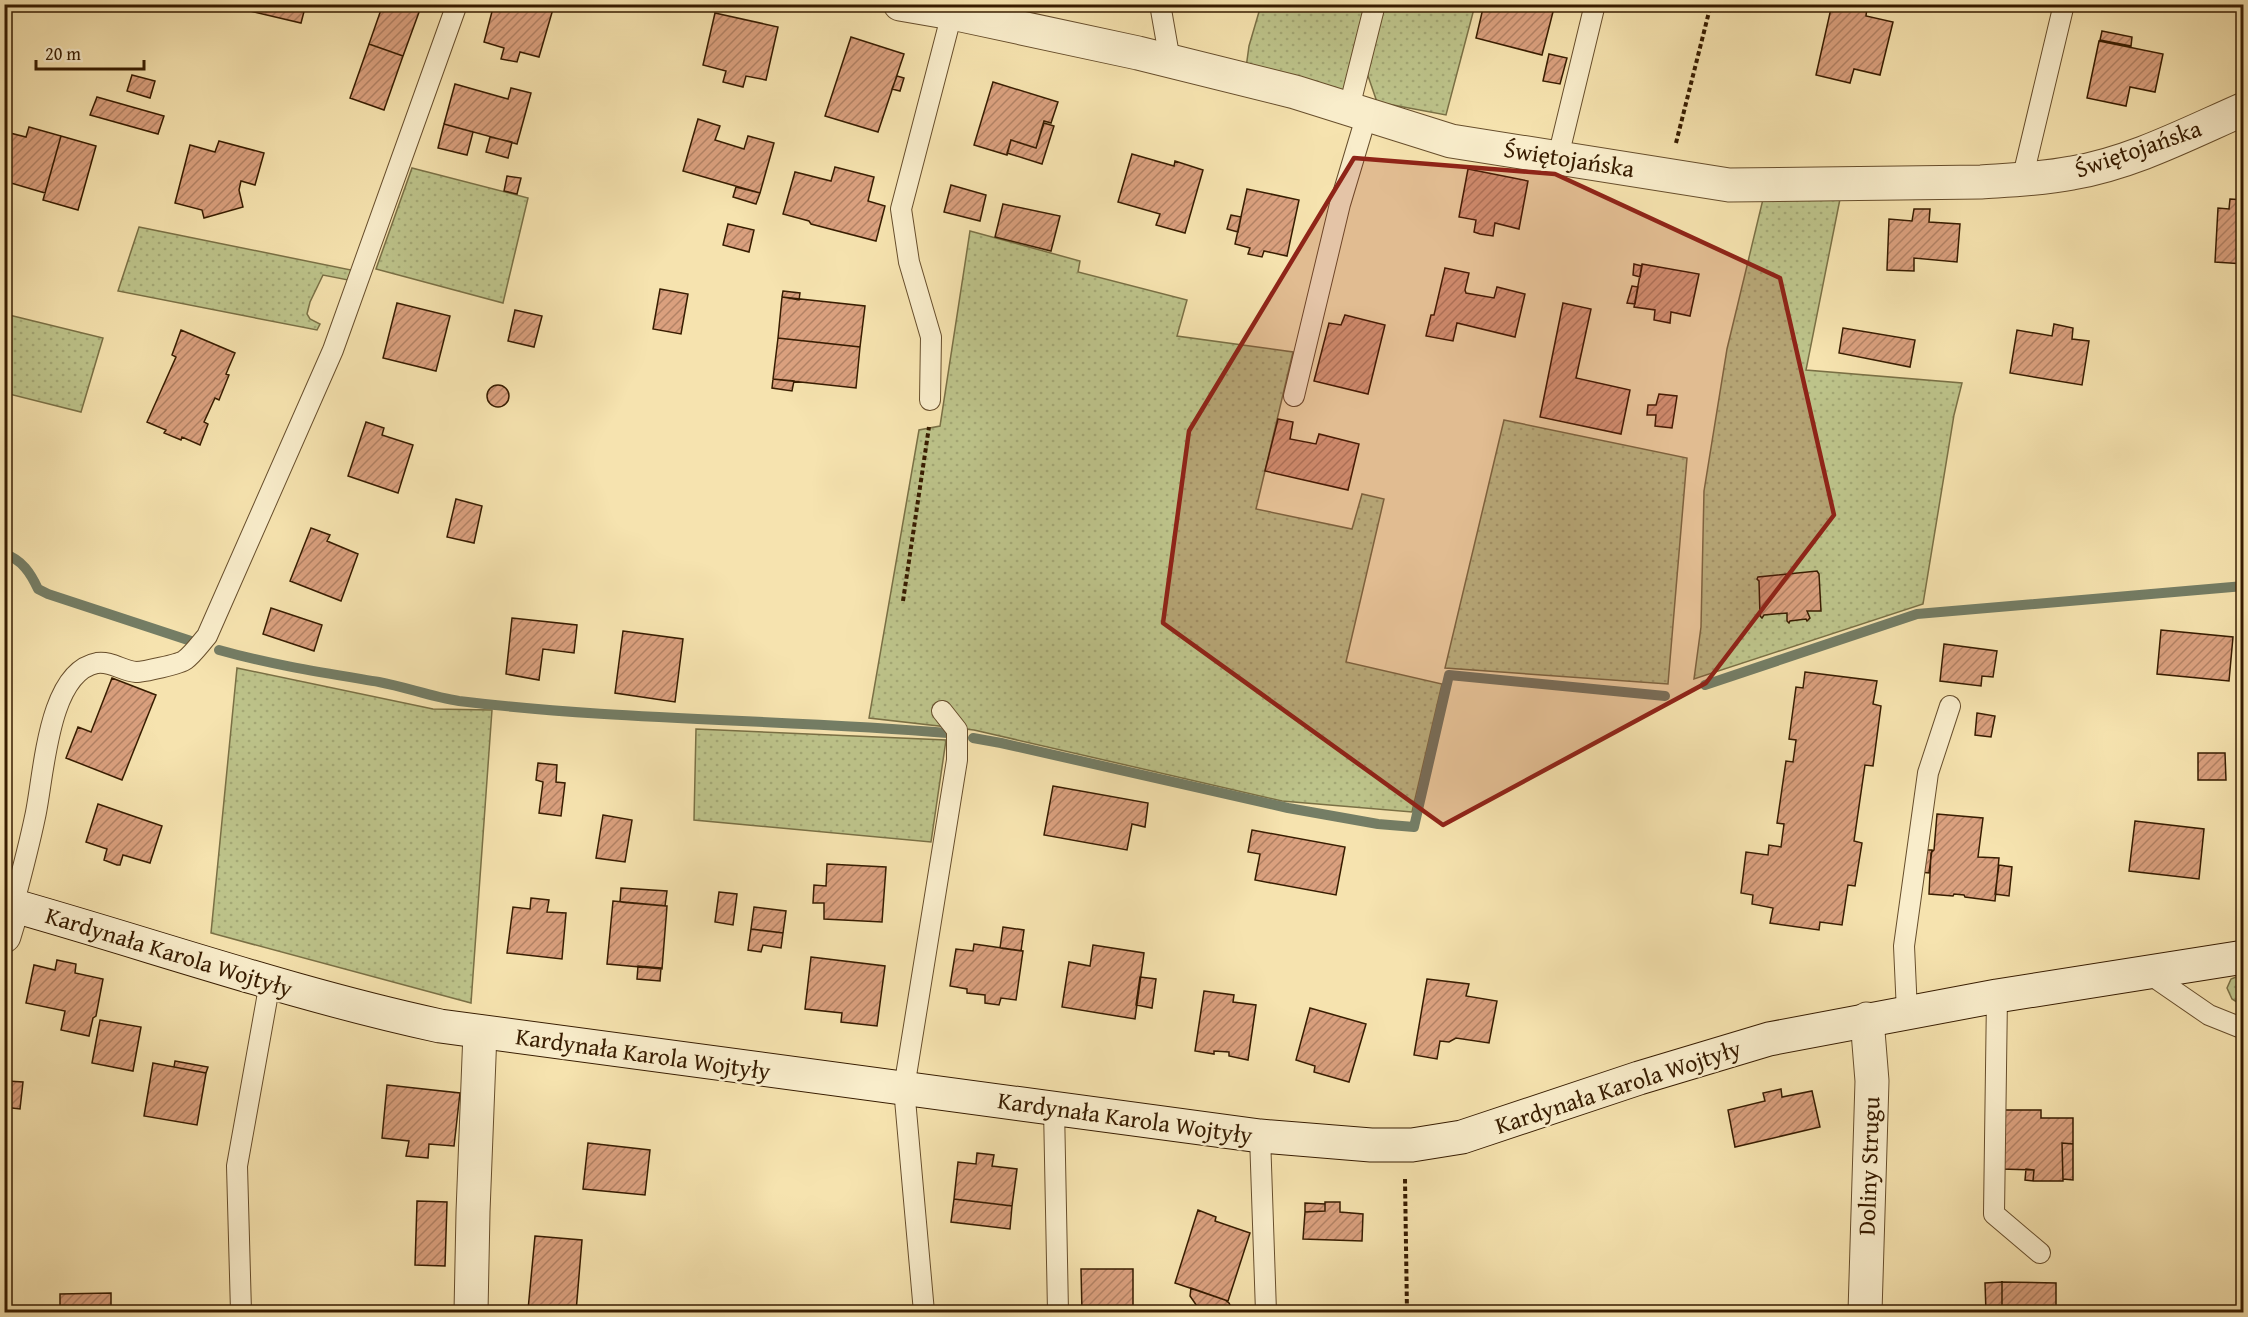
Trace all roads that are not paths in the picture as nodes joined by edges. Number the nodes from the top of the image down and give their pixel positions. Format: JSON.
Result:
{"nodes":[{"id":1,"x":457,"y":4,"type":"edge"},
{"id":2,"x":900,"y":4,"type":"edge"},
{"id":3,"x":1160,"y":4,"type":"edge"},
{"id":4,"x":1375,"y":4,"type":"edge"},
{"id":5,"x":1595,"y":4,"type":"edge"},
{"id":6,"x":2064,"y":4,"type":"edge"},
{"id":7,"x":952,"y":13,"type":"junction"},
{"id":8,"x":1170,"y":61,"type":"junction"},
{"id":9,"x":2244,"y":109,"type":"edge"},
{"id":10,"x":1358,"y":111,"type":"junction"},
{"id":11,"x":1558,"y":157,"type":"junction"},
{"id":12,"x":2022,"y":180,"type":"junction"},
{"id":13,"x":1294,"y":396,"type":"dead end"},
{"id":14,"x":930,"y":400,"type":"road end"},
{"id":15,"x":1950,"y":706,"type":"dead end"},
{"id":16,"x":942,"y":711,"type":"dead end"},
{"id":17,"x":7,"y":915,"type":"edge"},
{"id":18,"x":2244,"y":957,"type":"edge"},
{"id":19,"x":2148,"y":973,"type":"junction"},
{"id":20,"x":270,"y":982,"type":"junction"},
{"id":21,"x":1997,"y":996,"type":"junction"},
{"id":22,"x":1907,"y":1012,"type":"junction"},
{"id":23,"x":1867,"y":1019,"type":"junction"},
{"id":24,"x":2244,"y":1029,"type":"edge"},
{"id":25,"x":480,"y":1032,"type":"junction"},
{"id":26,"x":904,"y":1088,"type":"junction"},
{"id":27,"x":1053,"y":1108,"type":"junction"},
{"id":28,"x":1260,"y":1136,"type":"junction"},
{"id":29,"x":2040,"y":1253,"type":"dead end"},
{"id":30,"x":241,"y":1312,"type":"edge"},
{"id":31,"x":471,"y":1312,"type":"edge"},
{"id":32,"x":924,"y":1312,"type":"edge"},
{"id":33,"x":1058,"y":1312,"type":"edge"},
{"id":34,"x":1266,"y":1312,"type":"edge"},
{"id":35,"x":1865,"y":1312,"type":"edge"}],
"edges":[{"from":1,"to":17,"type":"lane"},
{"from":2,"to":7,"type":"street","name":"Świętojańska"},
{"from":3,"to":8,"type":"lane"},
{"from":4,"to":10,"type":"lane"},
{"from":5,"to":11,"type":"lane"},
{"from":6,"to":12,"type":"lane"},
{"from":7,"to":8,"type":"street","name":"Świętojańska"},
{"from":7,"to":14,"type":"lane"},
{"from":8,"to":10,"type":"street","name":"Świętojańska"},
{"from":9,"to":12,"type":"street","name":"Świętojańska"},
{"from":10,"to":11,"type":"street","name":"Świętojańska"},
{"from":10,"to":13,"type":"lane"},
{"from":11,"to":12,"type":"street","name":"Świętojańska"},
{"from":15,"to":22,"type":"lane"},
{"from":16,"to":26,"type":"lane"},
{"from":17,"to":20,"type":"street","name":"Kardynała Karola Wojtyły"},
{"from":18,"to":19,"type":"street","name":"Kardynała Karola Wojtyły"},
{"from":19,"to":21,"type":"street","name":"Kardynała Karola Wojtyły"},
{"from":19,"to":24,"type":"lane"},
{"from":20,"to":25,"type":"street","name":"Kardynała Karola Wojtyły"},
{"from":20,"to":30,"type":"lane"},
{"from":21,"to":22,"type":"street","name":"Kardynała Karola Wojtyły"},
{"from":21,"to":29,"type":"lane"},
{"from":22,"to":23,"type":"street","name":"Kardynała Karola Wojtyły"},
{"from":23,"to":28,"type":"street","name":"Kardynała Karola Wojtyły"},
{"from":23,"to":35,"type":"street","name":"Doliny Strugu"},
{"from":25,"to":26,"type":"street","name":"Kardynała Karola Wojtyły"},
{"from":25,"to":31,"type":"street"},
{"from":26,"to":27,"type":"street","name":"Kardynała Karola Wojtyły"},
{"from":26,"to":32,"type":"lane"},
{"from":27,"to":28,"type":"street","name":"Kardynała Karola Wojtyły"},
{"from":27,"to":33,"type":"lane"},
{"from":28,"to":34,"type":"lane"}]}
